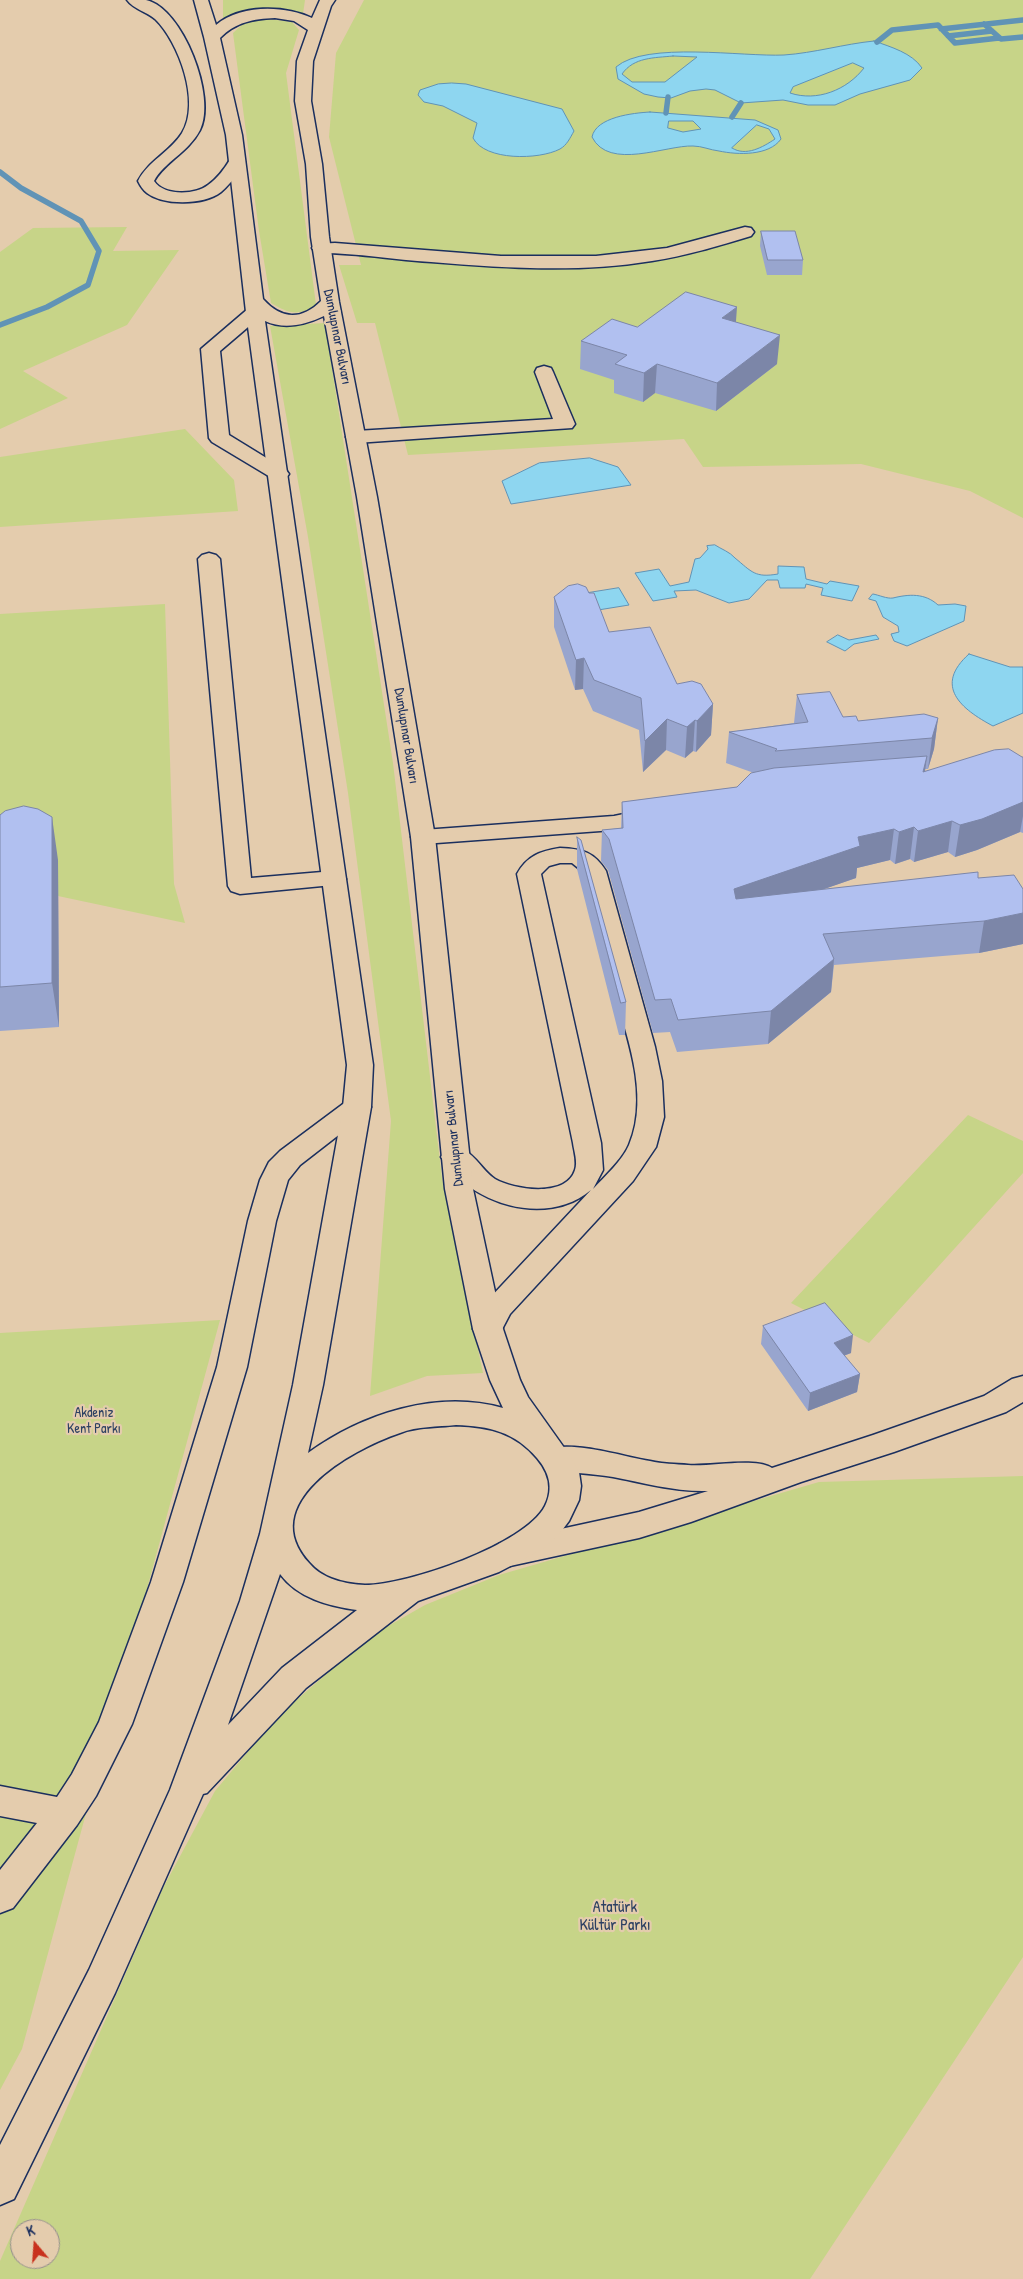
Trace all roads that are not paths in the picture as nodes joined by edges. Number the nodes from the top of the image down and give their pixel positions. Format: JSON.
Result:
{"nodes":[{"id":1,"x":134,"y":0,"type":"edge"},
{"id":2,"x":188,"y":0,"type":"edge"},
{"id":3,"x":201,"y":0,"type":"edge"},
{"id":4,"x":325,"y":2,"type":"edge"},
{"id":5,"x":316,"y":28,"type":"junction"},
{"id":6,"x":212,"y":37,"type":"junction"},
{"id":7,"x":237,"y":162,"type":"junction"},
{"id":8,"x":744,"y":232,"type":"dead end"},
{"id":9,"x":321,"y":248,"type":"junction"},
{"id":10,"x":330,"y":302,"type":"junction"},
{"id":11,"x":255,"y":307,"type":"junction"},
{"id":12,"x":544,"y":372,"type":"dead end"},
{"id":13,"x":356,"y":437,"type":"junction"},
{"id":14,"x":279,"y":474,"type":"junction"},
{"id":15,"x":209,"y":560,"type":"dead end"},
{"id":16,"x":678,"y":810,"type":"edge"},
{"id":17,"x":423,"y":837,"type":"junction"},
{"id":18,"x":334,"y":879,"type":"junction"},
{"id":19,"x":358,"y":1107,"type":"junction"},
{"id":20,"x":455,"y":1157,"type":"junction"},
{"id":21,"x":488,"y":1329,"type":"junction"},
{"id":22,"x":1023,"y":1387,"type":"edge"},
{"id":23,"x":547,"y":1447,"type":"junction"},
{"id":24,"x":791,"y":1473,"type":"junction"},
{"id":25,"x":278,"y":1521,"type":"junction"},
{"id":26,"x":510,"y":1553,"type":"junction"},
{"id":27,"x":408,"y":1593,"type":"junction"},
{"id":28,"x":187,"y":1790,"type":"junction"},
{"id":29,"x":0,"y":1801,"type":"edge"},
{"id":30,"x":65,"y":1814,"type":"junction"},
{"id":31,"x":0,"y":1897,"type":"edge"},
{"id":32,"x":0,"y":2186,"type":"edge"}],
"edges":[{"from":1,"to":7,"type":"main road"},
{"from":2,"to":6,"type":"main road"},
{"from":3,"to":6,"type":"main road"},
{"from":4,"to":5,"type":"main road","name":"Dumlupınar Bulvarı"},
{"from":5,"to":6,"type":"main road"},
{"from":5,"to":9,"type":"main road","name":"Dumlupınar Bulvarı"},
{"from":6,"to":7,"type":"main road"},
{"from":7,"to":11,"type":"main road"},
{"from":8,"to":9,"type":"main road"},
{"from":9,"to":10,"type":"main road","name":"Dumlupınar Bulvarı"},
{"from":10,"to":11,"type":"main road"},
{"from":10,"to":13,"type":"main road","name":"Dumlupınar Bulvarı"},
{"from":11,"to":14,"type":"main road"},
{"from":11,"to":14,"type":"main road"},
{"from":12,"to":13,"type":"main road"},
{"from":13,"to":17,"type":"main road","name":"Dumlupınar Bulvarı"},
{"from":14,"to":18,"type":"main road"},
{"from":15,"to":18,"type":"main road"},
{"from":16,"to":17,"type":"main road"},
{"from":17,"to":20,"type":"main road","name":"Dumlupınar Bulvarı"},
{"from":18,"to":19,"type":"main road"},
{"from":19,"to":25,"type":"main road"},
{"from":19,"to":30,"type":"main road"},
{"from":20,"to":21,"type":"main road","name":"Dumlupınar Bulvarı"},
{"from":20,"to":21,"type":"main road"},
{"from":21,"to":23,"type":"main road","name":"Dumlupınar Bulvarı"},
{"from":22,"to":24,"type":"main road"},
{"from":23,"to":24,"type":"main road"},
{"from":23,"to":25,"type":"main road"},
{"from":23,"to":26,"type":"main road","name":"Dumlupınar Bulvarı"},
{"from":24,"to":26,"type":"main road"},
{"from":25,"to":27,"type":"main road"},
{"from":25,"to":28,"type":"main road"},
{"from":26,"to":27,"type":"main road"},
{"from":27,"to":28,"type":"main road"},
{"from":28,"to":32,"type":"main road"},
{"from":29,"to":30,"type":"main road"},
{"from":30,"to":31,"type":"main road"}]}
